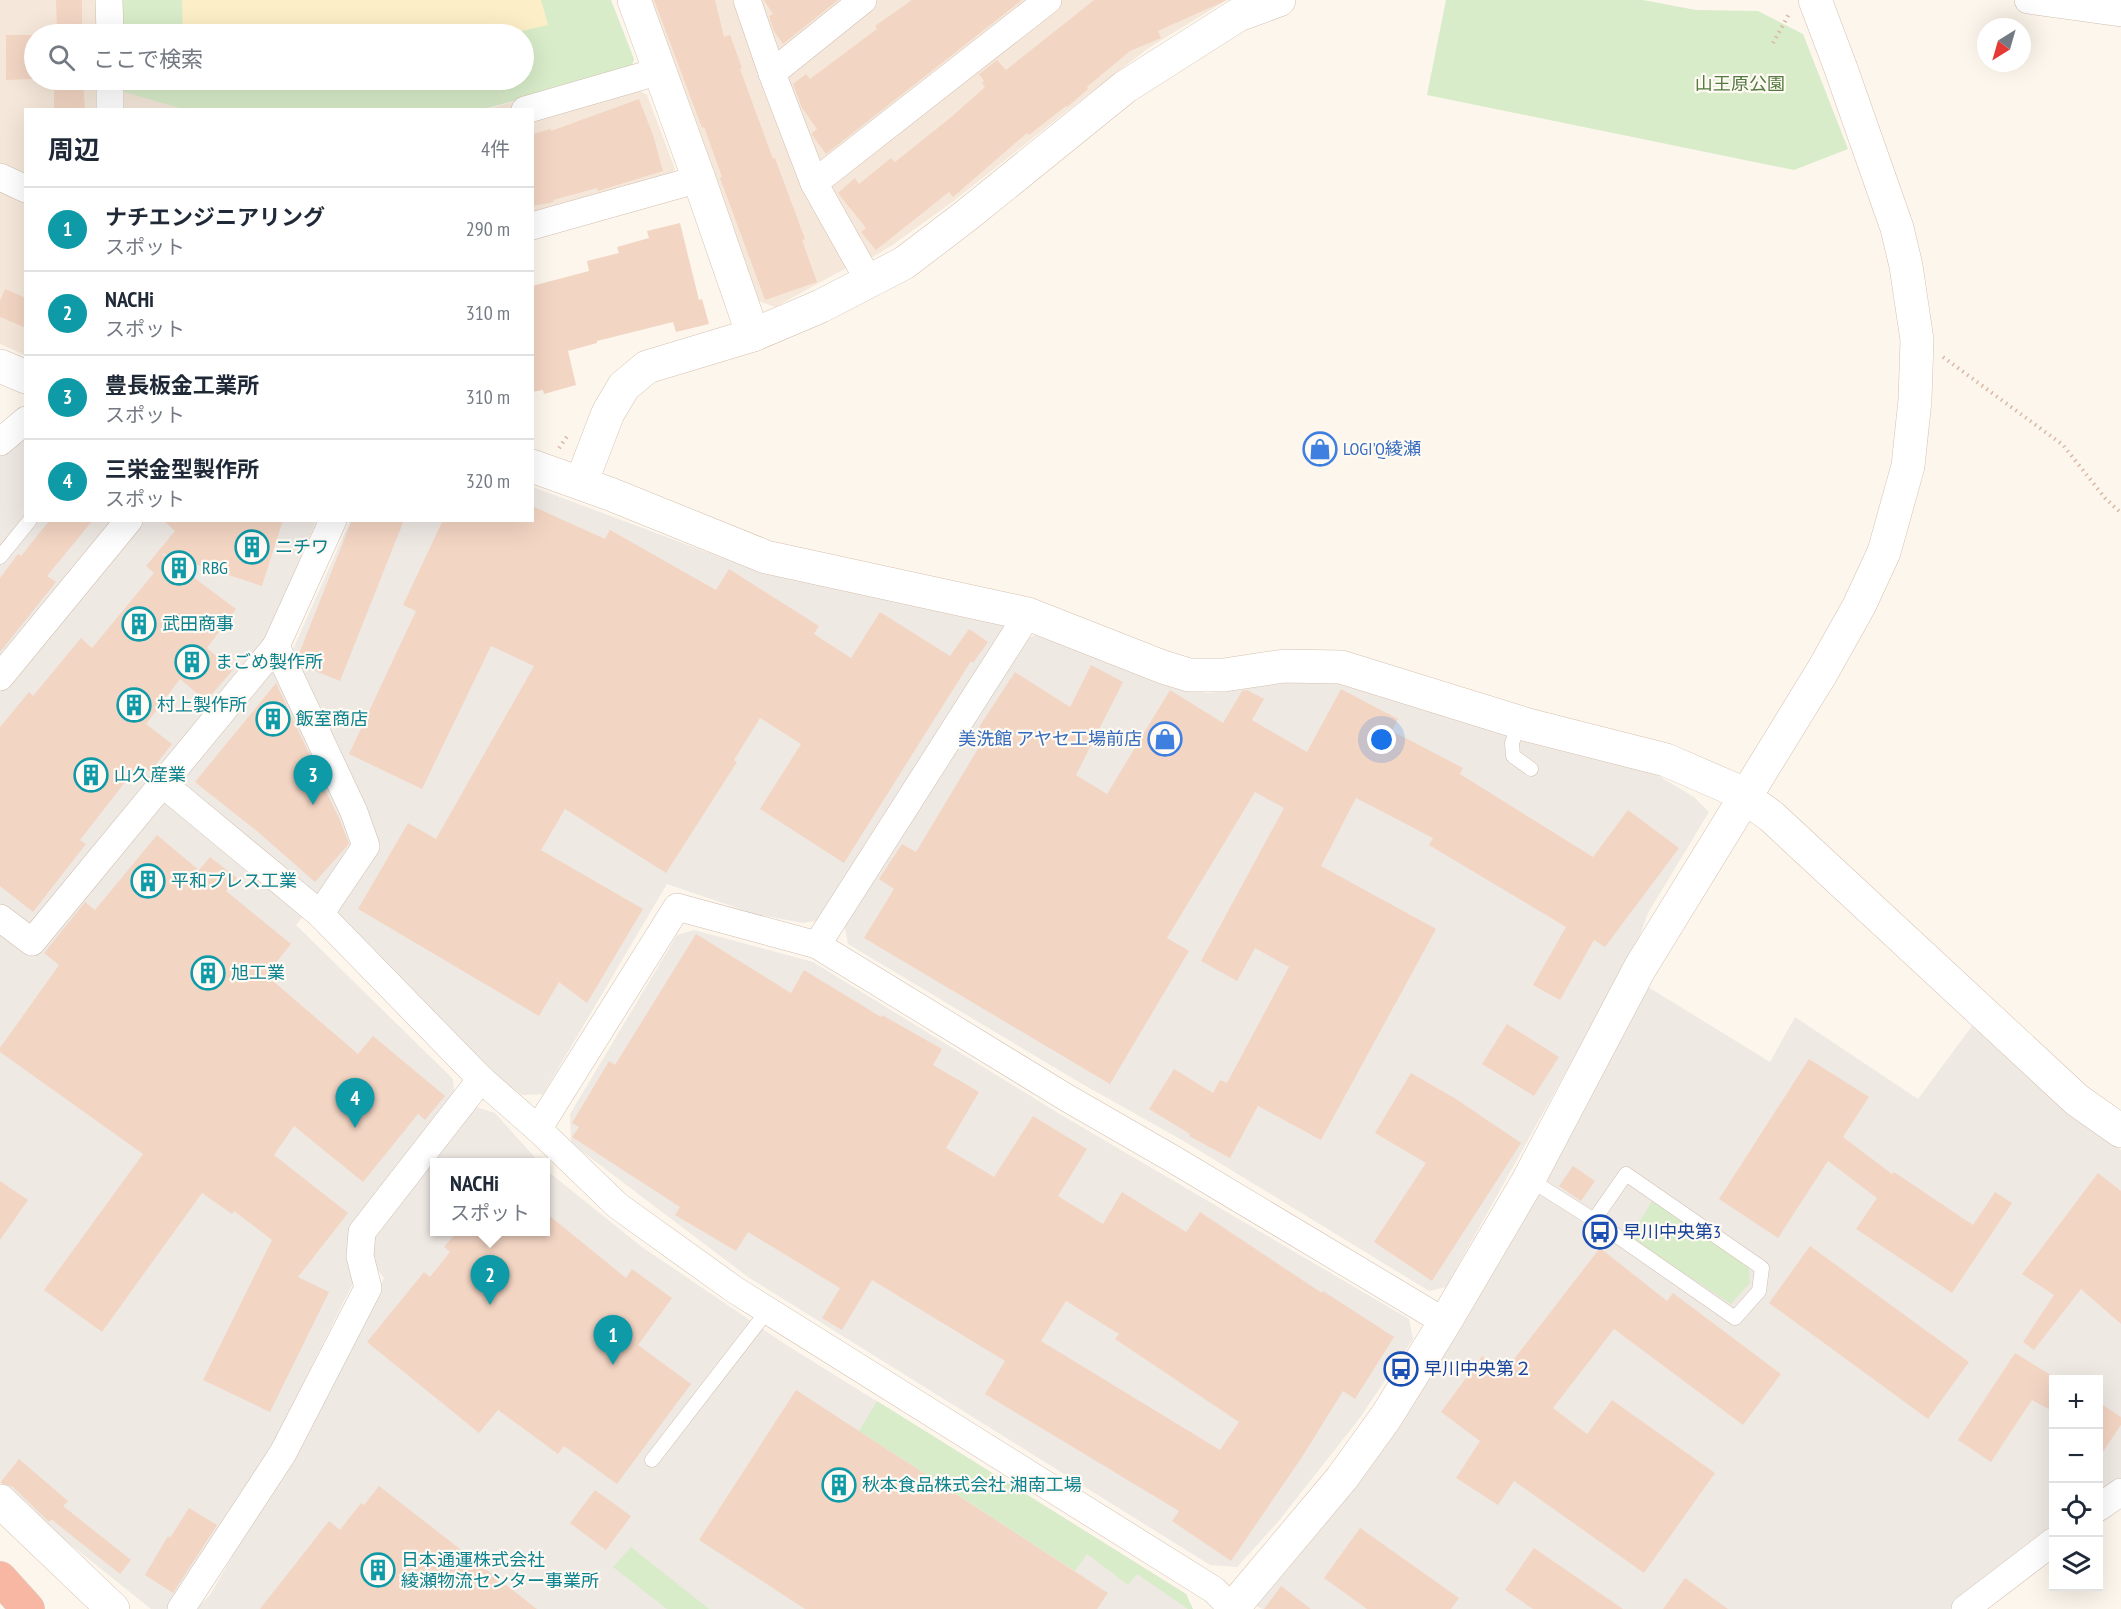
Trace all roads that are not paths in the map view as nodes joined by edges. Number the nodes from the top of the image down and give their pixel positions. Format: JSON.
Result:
{"nodes":[{"id":1,"x":109,"y":0,"type":"edge"},
{"id":2,"x":634,"y":0,"type":"edge"},
{"id":3,"x":747,"y":0,"type":"edge"},
{"id":4,"x":863,"y":0,"type":"edge"},
{"id":5,"x":1048,"y":0,"type":"edge"},
{"id":6,"x":1279,"y":0,"type":"edge"},
{"id":7,"x":1815,"y":0,"type":"edge"},
{"id":8,"x":2028,"y":0,"type":"edge"},
{"id":9,"x":1235,"y":7,"type":"edge"},
{"id":10,"x":2121,"y":13,"type":"edge"},
{"id":11,"x":110,"y":24,"type":"edge"},
{"id":12,"x":660,"y":71,"type":"junction"},
{"id":13,"x":772,"y":73,"type":"junction"},
{"id":14,"x":532,"y":108,"type":"edge"},
{"id":15,"x":0,"y":177,"type":"edge"},
{"id":16,"x":699,"y":179,"type":"junction"},
{"id":17,"x":814,"y":183,"type":"junction"},
{"id":18,"x":24,"y":188,"type":"edge"},
{"id":19,"x":534,"y":225,"type":"edge"},
{"id":20,"x":869,"y":281,"type":"junction"},
{"id":21,"x":753,"y":335,"type":"junction"},
{"id":22,"x":0,"y":366,"type":"edge"},
{"id":23,"x":24,"y":376,"type":"edge"},
{"id":24,"x":24,"y":422,"type":"edge"},
{"id":25,"x":0,"y":442,"type":"edge"},
{"id":26,"x":534,"y":467,"type":"edge"},
{"id":27,"x":581,"y":483,"type":"junction"},
{"id":28,"x":28,"y":522,"type":"edge"},
{"id":29,"x":127,"y":522,"type":"edge"},
{"id":30,"x":332,"y":522,"type":"edge"},
{"id":31,"x":0,"y":557,"type":"edge"},
{"id":32,"x":1028,"y":614,"type":"junction"},
{"id":33,"x":276,"y":646,"type":"junction"},
{"id":34,"x":0,"y":677,"type":"edge"},
{"id":35,"x":1520,"y":722,"type":"junction"},
{"id":36,"x":1531,"y":769,"type":"dead end"},
{"id":37,"x":162,"y":783,"type":"junction"},
{"id":38,"x":1746,"y":798,"type":"junction"},
{"id":39,"x":320,"y":914,"type":"junction"},
{"id":40,"x":0,"y":918,"type":"edge"},
{"id":41,"x":817,"y":945,"type":"junction"},
{"id":42,"x":481,"y":1079,"type":"junction"},
{"id":43,"x":538,"y":1129,"type":"junction"},
{"id":44,"x":2121,"y":1131,"type":"edge"},
{"id":45,"x":1529,"y":1179,"type":"junction"},
{"id":46,"x":1594,"y":1220,"type":"junction"},
{"id":47,"x":768,"y":1310,"type":"junction"},
{"id":48,"x":1445,"y":1322,"type":"junction"},
{"id":49,"x":652,"y":1460,"type":"dead end"},
{"id":50,"x":2121,"y":1492,"type":"edge"},
{"id":51,"x":0,"y":1501,"type":"edge"},
{"id":52,"x":2103,"y":1505,"type":"edge"},
{"id":53,"x":2049,"y":1545,"type":"edge"},
{"id":54,"x":0,"y":1578,"type":"edge"},
{"id":55,"x":0,"y":1599,"type":"edge"},
{"id":56,"x":14,"y":1609,"type":"edge"},
{"id":57,"x":28,"y":1609,"type":"edge"},
{"id":58,"x":113,"y":1609,"type":"edge"},
{"id":59,"x":181,"y":1609,"type":"edge"},
{"id":60,"x":1233,"y":1609,"type":"edge"},
{"id":61,"x":1965,"y":1609,"type":"edge"}],
"edges":[{"from":1,"to":11,"type":"street"},
{"from":2,"to":12,"type":"street"},
{"from":3,"to":13,"type":"street"},
{"from":4,"to":13,"type":"street"},
{"from":5,"to":17,"type":"street"},
{"from":6,"to":9,"type":"street"},
{"from":7,"to":38,"type":"street"},
{"from":8,"to":10,"type":"street"},
{"from":9,"to":20,"type":"street"},
{"from":12,"to":14,"type":"street"},
{"from":12,"to":16,"type":"street"},
{"from":13,"to":17,"type":"street"},
{"from":15,"to":18,"type":"street"},
{"from":16,"to":19,"type":"street"},
{"from":16,"to":21,"type":"street"},
{"from":17,"to":20,"type":"street"},
{"from":20,"to":21,"type":"street"},
{"from":21,"to":27,"type":"street"},
{"from":22,"to":23,"type":"street"},
{"from":24,"to":25,"type":"street"},
{"from":26,"to":27,"type":"street"},
{"from":27,"to":32,"type":"street"},
{"from":28,"to":31,"type":"lane"},
{"from":29,"to":34,"type":"street"},
{"from":30,"to":33,"type":"street"},
{"from":32,"to":35,"type":"street"},
{"from":32,"to":41,"type":"street"},
{"from":33,"to":37,"type":"street"},
{"from":33,"to":39,"type":"street"},
{"from":35,"to":36,"type":"lane"},
{"from":35,"to":38,"type":"street"},
{"from":37,"to":39,"type":"street"},
{"from":37,"to":40,"type":"street"},
{"from":38,"to":44,"type":"street"},
{"from":38,"to":45,"type":"street"},
{"from":39,"to":42,"type":"street"},
{"from":41,"to":43,"type":"street"},
{"from":41,"to":48,"type":"street"},
{"from":42,"to":43,"type":"street"},
{"from":42,"to":59,"type":"street"},
{"from":43,"to":47,"type":"street"},
{"from":45,"to":46,"type":"lane"},
{"from":45,"to":48,"type":"street"},
{"from":46,"to":46,"type":"lane"},
{"from":47,"to":49,"type":"lane"},
{"from":47,"to":60,"type":"street"},
{"from":48,"to":60,"type":"street"},
{"from":50,"to":52,"type":"street"},
{"from":51,"to":58,"type":"street"},
{"from":53,"to":61,"type":"street"},
{"from":54,"to":57,"type":"highway"},
{"from":55,"to":56,"type":"highway"}]}
